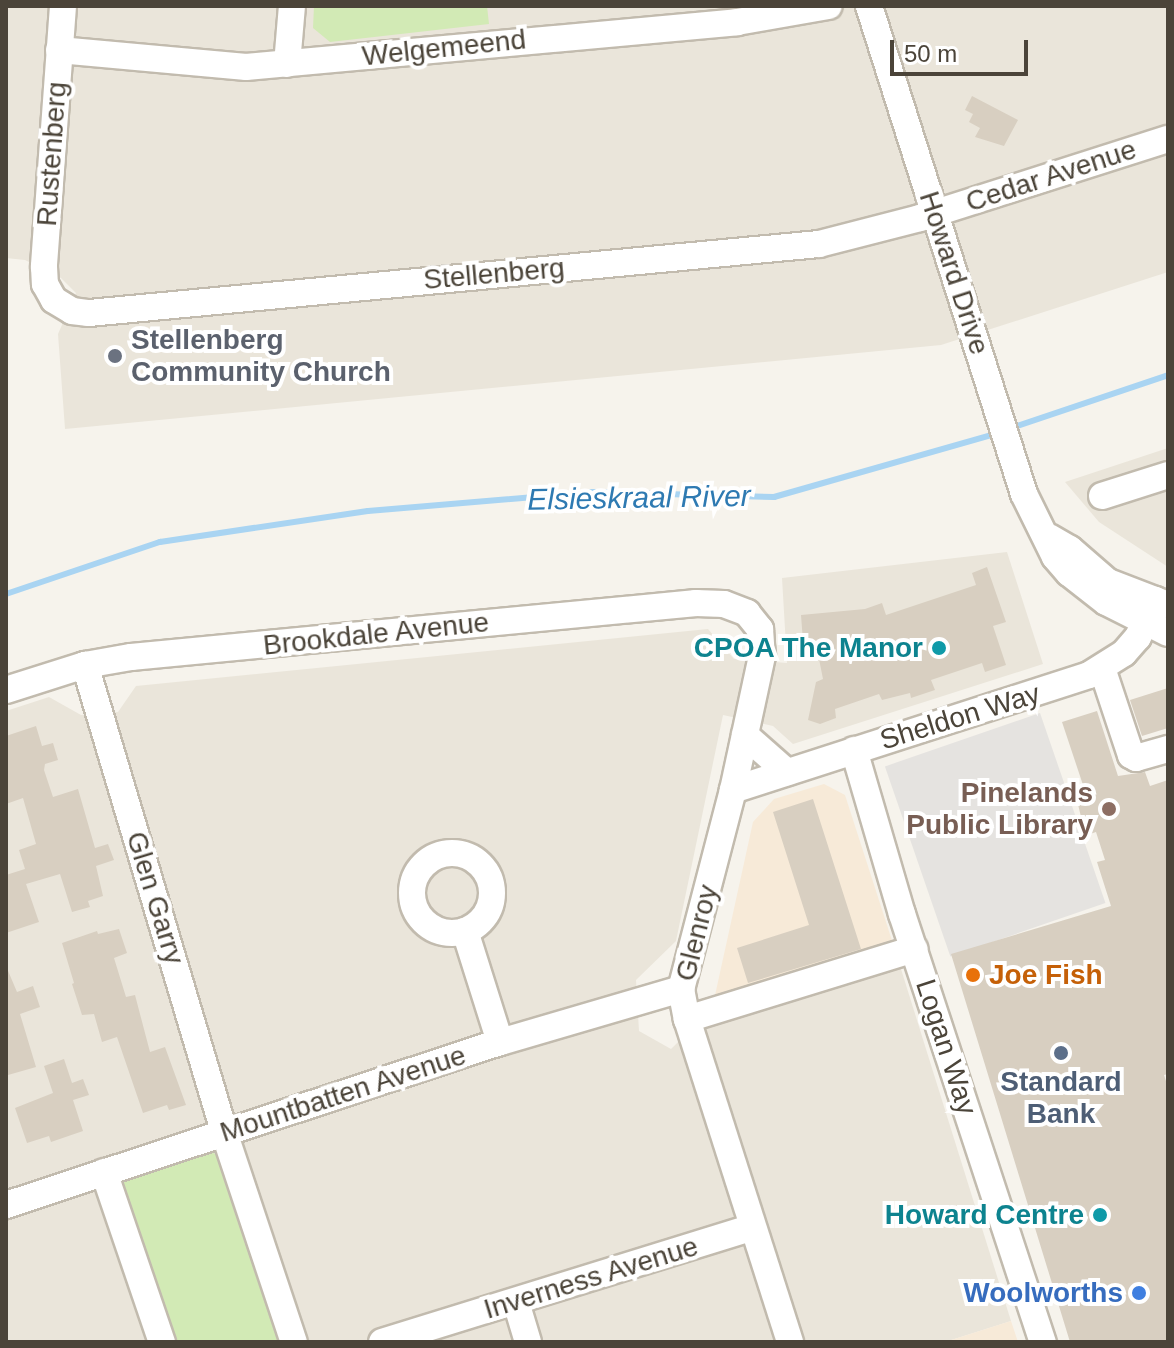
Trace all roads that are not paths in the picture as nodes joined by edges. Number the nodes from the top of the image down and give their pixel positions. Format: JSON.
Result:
{"nodes":[{"id":1,"x":63,"y":6,"type":"edge"},
{"id":2,"x":292,"y":6,"type":"edge"},
{"id":3,"x":829,"y":6,"type":"edge"},
{"id":4,"x":869,"y":6,"type":"edge"},
{"id":5,"x":59,"y":50,"type":"junction"},
{"id":6,"x":287,"y":64,"type":"junction"},
{"id":7,"x":1168,"y":139,"type":"edge"},
{"id":8,"x":934,"y":213,"type":"junction"},
{"id":9,"x":54,"y":300,"type":"joint"},
{"id":10,"x":1168,"y":475,"type":"edge"},
{"id":11,"x":1102,"y":496,"type":"dead end"},
{"id":12,"x":747,"y":613,"type":"joint"},
{"id":13,"x":1159,"y":615,"type":"edge"},
{"id":14,"x":85,"y":665,"type":"junction"},
{"id":15,"x":1102,"y":668,"type":"junction"},
{"id":16,"x":6,"y":690,"type":"edge"},
{"id":17,"x":745,"y":735,"type":"junction"},
{"id":18,"x":1168,"y":749,"type":"edge"},
{"id":19,"x":854,"y":750,"type":"junction"},
{"id":20,"x":787,"y":772,"type":"junction"},
{"id":21,"x":733,"y":790,"type":"junction"},
{"id":22,"x":465,"y":931,"type":"dead end"},
{"id":23,"x":914,"y":949,"type":"junction"},
{"id":24,"x":681,"y":989,"type":"junction"},
{"id":25,"x":687,"y":1019,"type":"junction"},
{"id":26,"x":500,"y":1042,"type":"junction"},
{"id":27,"x":224,"y":1132,"type":"junction"},
{"id":28,"x":104,"y":1172,"type":"junction"},
{"id":29,"x":6,"y":1205,"type":"edge"},
{"id":30,"x":753,"y":1227,"type":"junction"},
{"id":31,"x":516,"y":1302,"type":"junction"},
{"id":32,"x":162,"y":1342,"type":"edge"},
{"id":33,"x":294,"y":1342,"type":"edge"},
{"id":34,"x":382,"y":1342,"type":"edge"},
{"id":35,"x":528,"y":1342,"type":"edge"},
{"id":36,"x":790,"y":1342,"type":"edge"},
{"id":37,"x":1043,"y":1342,"type":"edge"}],
"edges":[{"from":1,"to":5,"type":"street","name":"Rustenberg"},
{"from":2,"to":6,"type":"street"},
{"from":3,"to":6,"type":"street","name":"Welgemeend"},
{"from":4,"to":8,"type":"street","name":"Howard Drive"},
{"from":5,"to":6,"type":"street","name":"Welgemeend"},
{"from":5,"to":9,"type":"street","name":"Rustenberg"},
{"from":7,"to":8,"type":"street","name":"Cedar Avenue"},
{"from":8,"to":9,"type":"street","name":"Stellenberg"},
{"from":8,"to":13,"type":"street","name":"Howard Drive"},
{"from":10,"to":11,"type":"street"},
{"from":12,"to":14,"type":"street","name":"Brookdale Avenue"},
{"from":12,"to":17,"type":"street","name":"Glenroy"},
{"from":13,"to":15,"type":"street","name":"Sheldon Way"},
{"from":14,"to":16,"type":"street","name":"Brookdale Avenue"},
{"from":14,"to":27,"type":"street","name":"Glen Garry"},
{"from":15,"to":18,"type":"street"},
{"from":15,"to":19,"type":"street","name":"Sheldon Way"},
{"from":17,"to":20,"type":"street"},
{"from":17,"to":21,"type":"street","name":"Glenroy"},
{"from":19,"to":20,"type":"street","name":"Sheldon Way"},
{"from":19,"to":23,"type":"street","name":"Logan Way"},
{"from":20,"to":21,"type":"street","name":"Sheldon Way"},
{"from":21,"to":24,"type":"street","name":"Glenroy"},
{"from":22,"to":26,"type":"street"},
{"from":23,"to":25,"type":"street"},
{"from":23,"to":37,"type":"street","name":"Logan Way"},
{"from":24,"to":25,"type":"street","name":"Glenroy"},
{"from":24,"to":26,"type":"street","name":"Mountbatten Avenue"},
{"from":25,"to":30,"type":"street","name":"Glenroy"},
{"from":26,"to":27,"type":"street","name":"Mountbatten Avenue"},
{"from":27,"to":28,"type":"street","name":"Mountbatten Avenue"},
{"from":27,"to":33,"type":"street"},
{"from":28,"to":29,"type":"street","name":"Mountbatten Avenue"},
{"from":28,"to":32,"type":"street"},
{"from":30,"to":31,"type":"street","name":"Inverness Avenue"},
{"from":30,"to":36,"type":"street","name":"Glenroy"},
{"from":31,"to":34,"type":"street","name":"Inverness Avenue"},
{"from":31,"to":35,"type":"street"}]}
